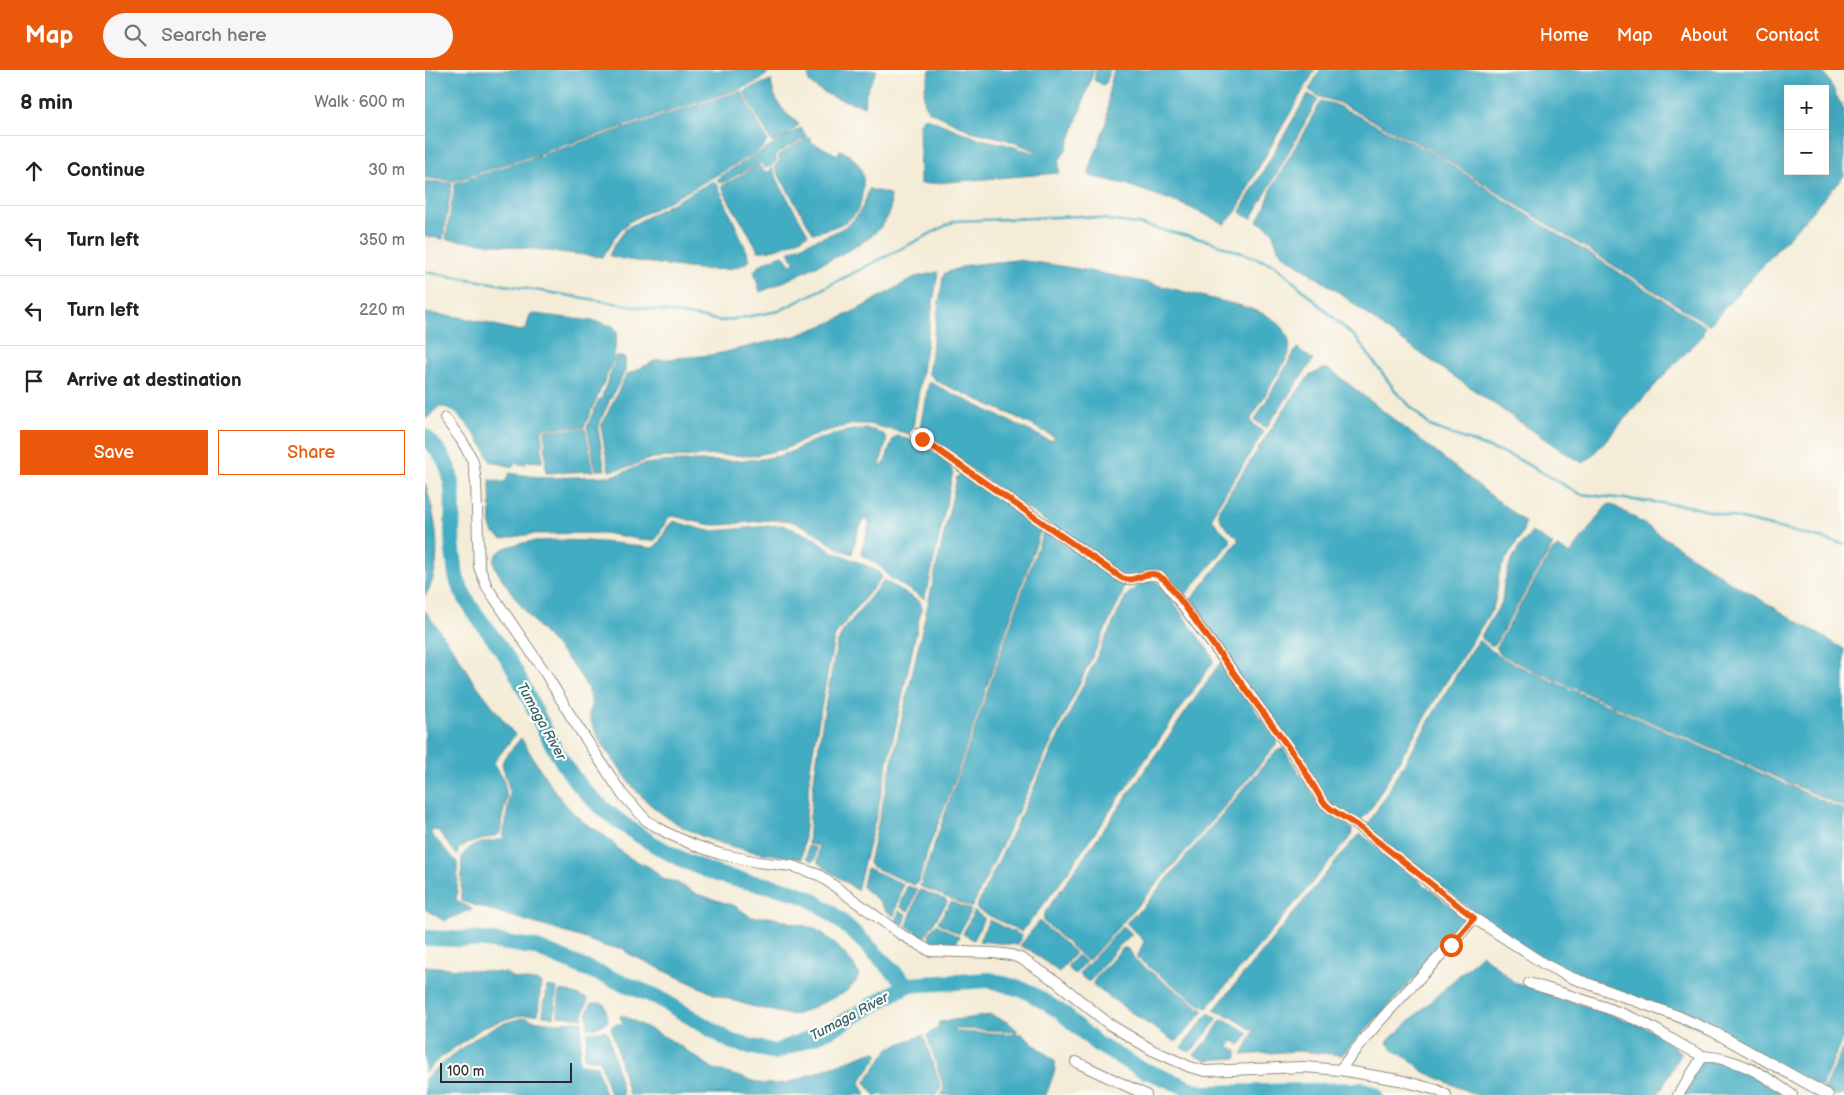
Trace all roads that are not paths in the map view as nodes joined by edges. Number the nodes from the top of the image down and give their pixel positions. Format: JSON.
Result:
{"nodes":[{"id":1,"x":445,"y":418,"type":"dead end"},
{"id":2,"x":915,"y":434,"type":"dead end"},
{"id":3,"x":1474,"y":918,"type":"junction"},
{"id":4,"x":1529,"y":983,"type":"dead end"},
{"id":5,"x":1703,"y":1056,"type":"junction"},
{"id":6,"x":1077,"y":1062,"type":"dead end"},
{"id":7,"x":1340,"y":1070,"type":"junction"},
{"id":8,"x":1145,"y":1095,"type":"edge"},
{"id":9,"x":1446,"y":1095,"type":"edge"},
{"id":10,"x":1678,"y":1095,"type":"edge"},
{"id":11,"x":1792,"y":1095,"type":"edge"},
{"id":12,"x":1828,"y":1095,"type":"edge"}],
"edges":[{"from":1,"to":7,"type":"street"},
{"from":2,"to":3,"type":"street"},
{"from":3,"to":7,"type":"street"},
{"from":3,"to":12,"type":"street"},
{"from":4,"to":5,"type":"street"},
{"from":5,"to":10,"type":"street"},
{"from":5,"to":11,"type":"street"},
{"from":6,"to":8,"type":"street"},
{"from":7,"to":9,"type":"street"}]}
